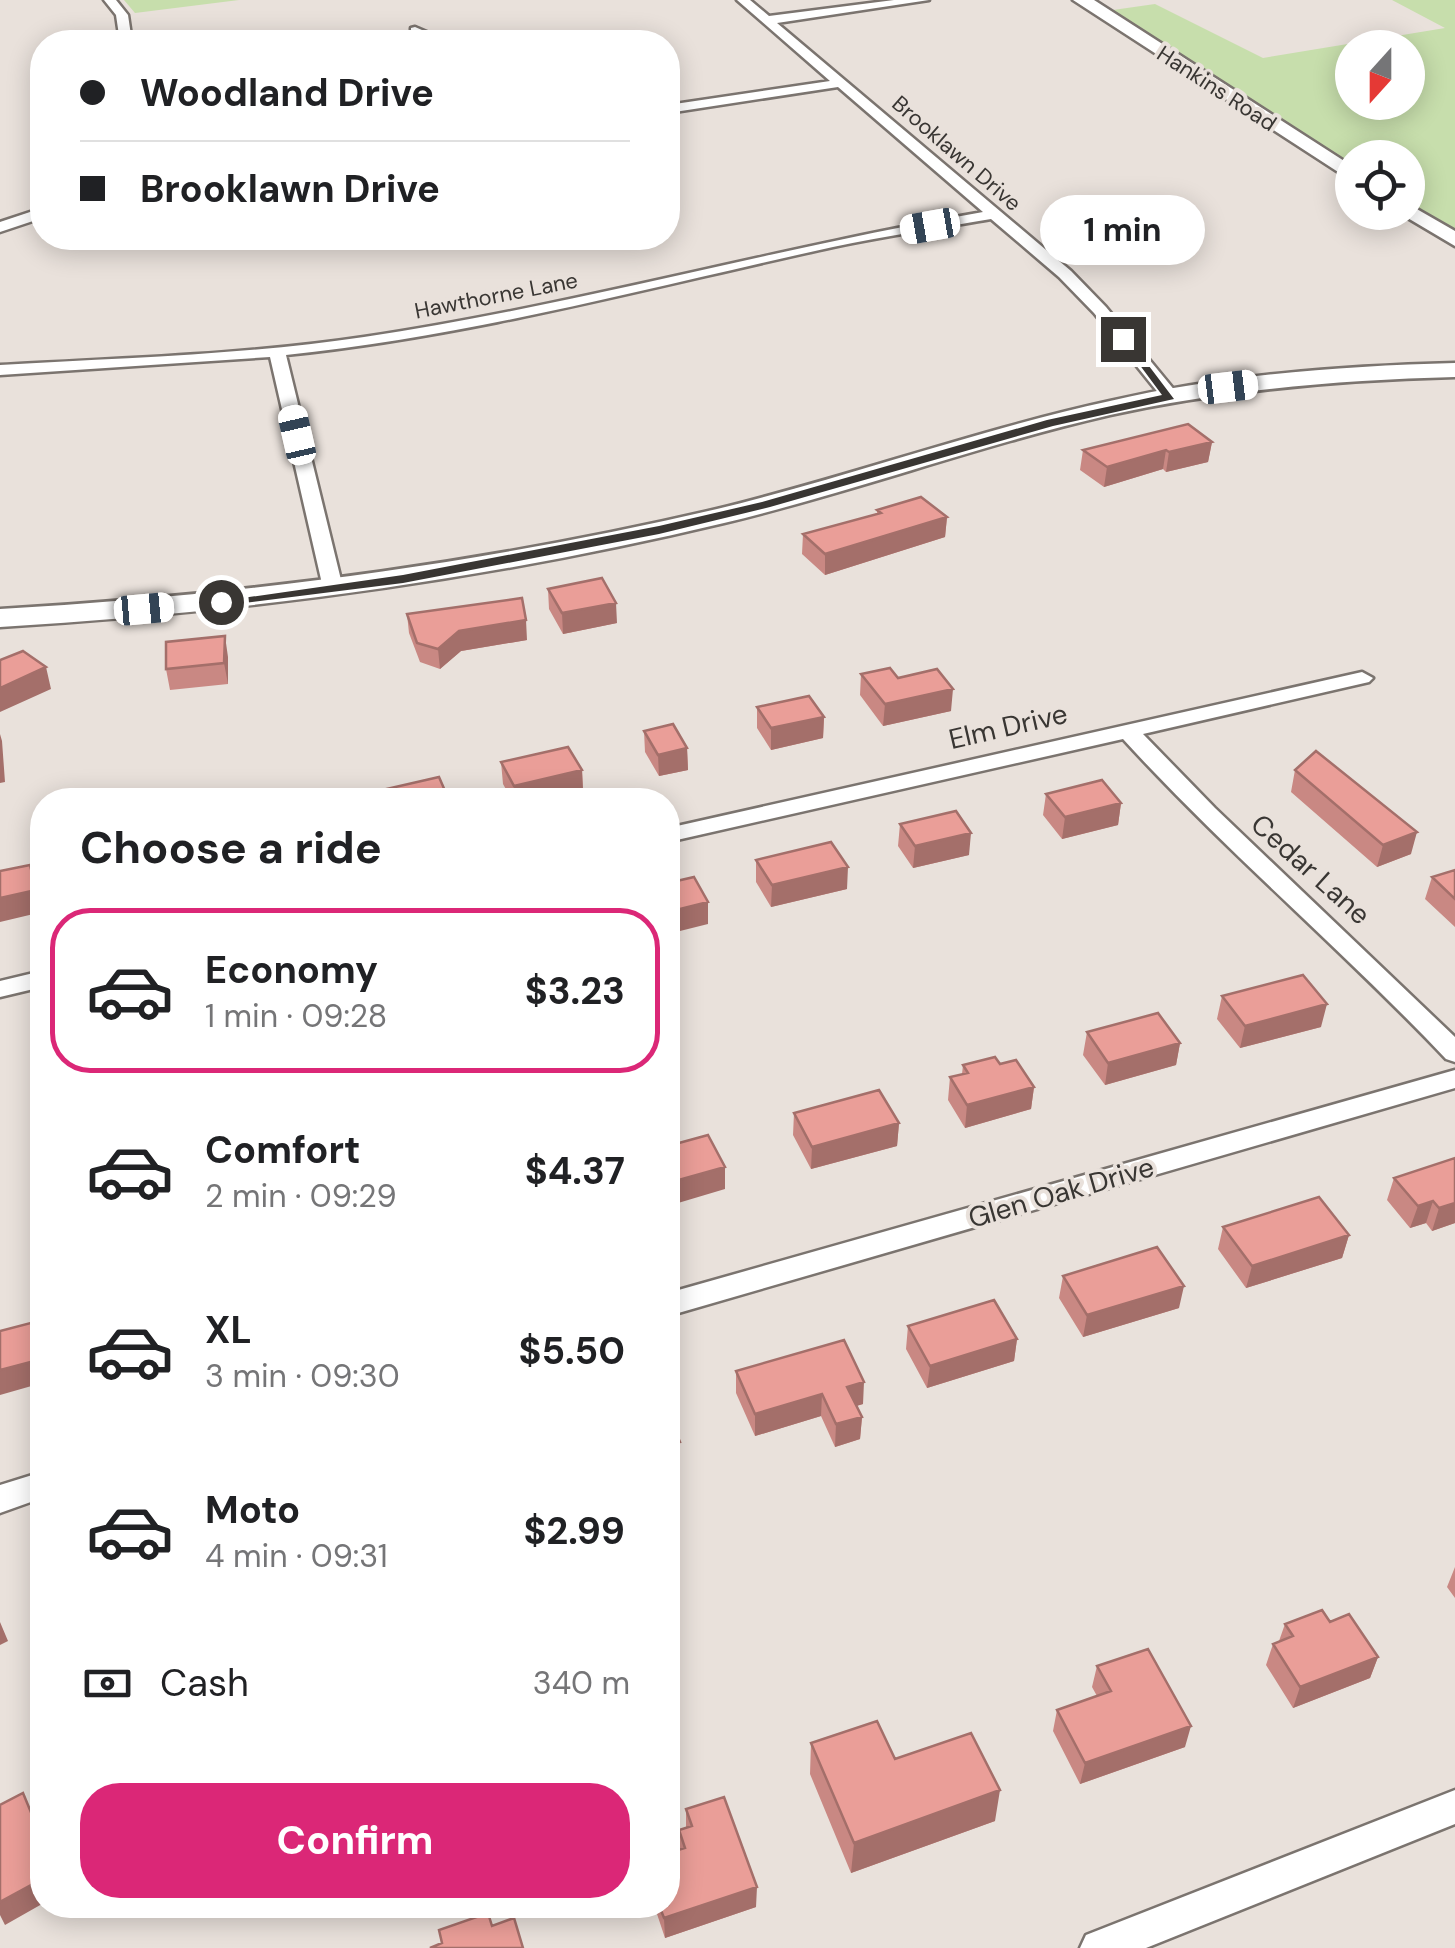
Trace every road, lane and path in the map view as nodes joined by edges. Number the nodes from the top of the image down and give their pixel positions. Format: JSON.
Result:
{"nodes":[{"id":1,"x":110,"y":0,"type":"edge"},
{"id":2,"x":744,"y":0,"type":"edge"},
{"id":3,"x":924,"y":0,"type":"edge"},
{"id":4,"x":1082,"y":0,"type":"edge"},
{"id":5,"x":768,"y":20,"type":"junction"},
{"id":6,"x":124,"y":30,"type":"edge"},
{"id":7,"x":842,"y":83,"type":"junction"},
{"id":8,"x":680,"y":108,"type":"edge"},
{"id":9,"x":1335,"y":164,"type":"edge"},
{"id":10,"x":994,"y":214,"type":"junction"},
{"id":11,"x":30,"y":217,"type":"edge"},
{"id":12,"x":1425,"y":221,"type":"edge"},
{"id":13,"x":0,"y":227,"type":"edge"},
{"id":14,"x":1455,"y":240,"type":"edge"},
{"id":15,"x":278,"y":352,"type":"junction"},
{"id":16,"x":0,"y":370,"type":"edge"},
{"id":17,"x":1455,"y":370,"type":"edge"},
{"id":18,"x":1170,"y":396,"type":"junction"},
{"id":19,"x":333,"y":588,"type":"junction"},
{"id":20,"x":0,"y":618,"type":"edge"},
{"id":21,"x":1362,"y":678,"type":"dead end"},
{"id":22,"x":1127,"y":730,"type":"junction"},
{"id":23,"x":680,"y":832,"type":"edge"},
{"id":24,"x":30,"y":982,"type":"edge"},
{"id":25,"x":0,"y":989,"type":"edge"},
{"id":26,"x":1455,"y":1053,"type":"edge"},
{"id":27,"x":1455,"y":1079,"type":"edge"},
{"id":28,"x":680,"y":1302,"type":"edge"},
{"id":29,"x":30,"y":1489,"type":"edge"},
{"id":30,"x":0,"y":1499,"type":"edge"},
{"id":31,"x":1455,"y":1807,"type":"edge"},
{"id":32,"x":1099,"y":1948,"type":"edge"}],
"edges":[{"from":1,"to":6,"type":"street"},
{"from":2,"to":5,"type":"street","name":"Brooklawn Drive"},
{"from":3,"to":5,"type":"street"},
{"from":4,"to":9,"type":"street","name":"Hankins Road"},
{"from":5,"to":7,"type":"street","name":"Brooklawn Drive"},
{"from":7,"to":8,"type":"street"},
{"from":7,"to":10,"type":"street","name":"Brooklawn Drive"},
{"from":10,"to":15,"type":"street","name":"Hawthorne Lane"},
{"from":10,"to":18,"type":"street","name":"Brooklawn Drive"},
{"from":11,"to":13,"type":"street"},
{"from":12,"to":14,"type":"street"},
{"from":15,"to":16,"type":"street","name":"Hawthorne Lane"},
{"from":15,"to":19,"type":"street"},
{"from":17,"to":18,"type":"street"},
{"from":18,"to":19,"type":"street"},
{"from":19,"to":20,"type":"street"},
{"from":21,"to":22,"type":"street","name":"Elm Drive"},
{"from":22,"to":23,"type":"street","name":"Elm Drive"},
{"from":22,"to":26,"type":"street","name":"Cedar Lane"},
{"from":24,"to":25,"type":"street"},
{"from":27,"to":28,"type":"street","name":"Glen Oak Drive"},
{"from":29,"to":30,"type":"street"},
{"from":31,"to":32,"type":"street"}]}
